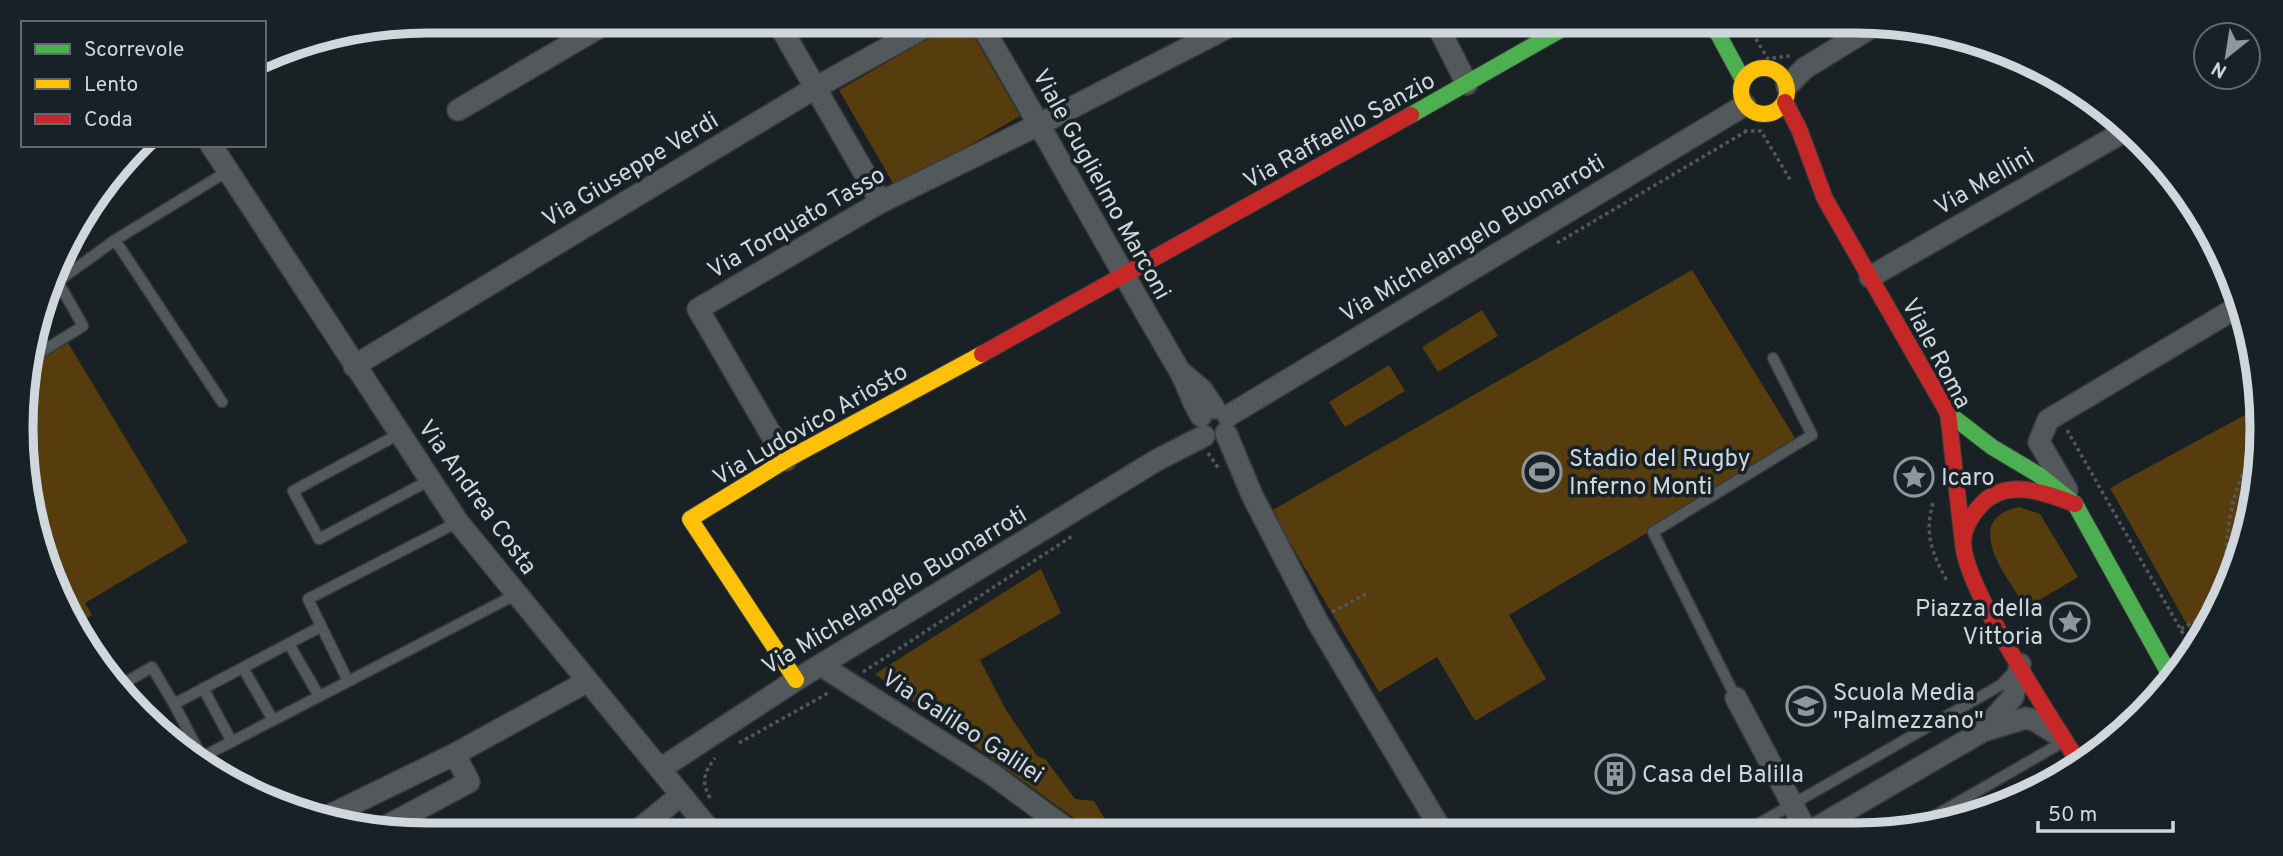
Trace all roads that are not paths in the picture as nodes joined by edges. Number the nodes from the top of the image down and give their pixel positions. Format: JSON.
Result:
{"nodes":[{"id":1,"x":590,"y":33,"type":"edge"},
{"id":2,"x":784,"y":33,"type":"edge"},
{"id":3,"x":914,"y":33,"type":"edge"},
{"id":4,"x":986,"y":33,"type":"edge"},
{"id":5,"x":1217,"y":33,"type":"edge"},
{"id":6,"x":1441,"y":33,"type":"edge"},
{"id":7,"x":1555,"y":33,"type":"edge"},
{"id":8,"x":1718,"y":33,"type":"edge"},
{"id":9,"x":1862,"y":33,"type":"edge"},
{"id":10,"x":1749,"y":49,"type":"dead end"},
{"id":11,"x":1743,"y":80,"type":"junction"},
{"id":12,"x":1778,"y":82,"type":"junction"},
{"id":13,"x":1467,"y":84,"type":"junction"},
{"id":14,"x":815,"y":88,"type":"junction"},
{"id":15,"x":1745,"y":105,"type":"junction"},
{"id":16,"x":458,"y":110,"type":"dead end"},
{"id":17,"x":1766,"y":115,"type":"junction"},
{"id":18,"x":1040,"y":124,"type":"junction"},
{"id":19,"x":2119,"y":135,"type":"edge"},
{"id":20,"x":212,"y":147,"type":"edge"},
{"id":21,"x":228,"y":171,"type":"junction"},
{"id":22,"x":1825,"y":198,"type":"junction"},
{"id":23,"x":881,"y":202,"type":"junction"},
{"id":24,"x":115,"y":240,"type":"junction"},
{"id":25,"x":63,"y":277,"type":"edge"},
{"id":26,"x":1123,"y":277,"type":"junction"},
{"id":27,"x":1870,"y":277,"type":"junction"},
{"id":28,"x":60,"y":286,"type":"edge"},
{"id":29,"x":2232,"y":311,"type":"edge"},
{"id":30,"x":41,"y":352,"type":"edge"},
{"id":31,"x":1773,"y":358,"type":"dead end"},
{"id":32,"x":354,"y":366,"type":"junction"},
{"id":33,"x":222,"y":402,"type":"dead end"},
{"id":34,"x":1948,"y":413,"type":"junction"},
{"id":35,"x":1211,"y":429,"type":"junction"},
{"id":36,"x":399,"y":434,"type":"junction"},
{"id":37,"x":786,"y":460,"type":"junction"},
{"id":38,"x":430,"y":480,"type":"junction"},
{"id":39,"x":1252,"y":495,"type":"junction"},
{"id":40,"x":2075,"y":503,"type":"junction"},
{"id":41,"x":458,"y":522,"type":"junction"},
{"id":42,"x":1963,"y":543,"type":"junction"},
{"id":43,"x":517,"y":594,"type":"junction"},
{"id":44,"x":320,"y":627,"type":"junction"},
{"id":45,"x":289,"y":644,"type":"junction"},
{"id":46,"x":2020,"y":664,"type":"junction"},
{"id":47,"x":822,"y":666,"type":"junction"},
{"id":48,"x":243,"y":668,"type":"junction"},
{"id":49,"x":2167,"y":669,"type":"edge"},
{"id":50,"x":796,"y":680,"type":"junction"},
{"id":51,"x":348,"y":681,"type":"junction"},
{"id":52,"x":588,"y":681,"type":"junction"},
{"id":53,"x":126,"y":682,"type":"edge"},
{"id":54,"x":203,"y":688,"type":"junction"},
{"id":55,"x":319,"y":696,"type":"junction"},
{"id":56,"x":1737,"y":698,"type":"joint"},
{"id":57,"x":174,"y":704,"type":"junction"},
{"id":58,"x":273,"y":720,"type":"junction"},
{"id":59,"x":1983,"y":730,"type":"junction"},
{"id":60,"x":2065,"y":740,"type":"junction"},
{"id":61,"x":232,"y":742,"type":"junction"},
{"id":62,"x":197,"y":747,"type":"edge"},
{"id":63,"x":455,"y":754,"type":"junction"},
{"id":64,"x":207,"y":755,"type":"edge"},
{"id":65,"x":2075,"y":755,"type":"edge"},
{"id":66,"x":660,"y":769,"type":"junction"},
{"id":67,"x":681,"y":795,"type":"junction"},
{"id":68,"x":363,"y":799,"type":"junction"},
{"id":69,"x":1793,"y":804,"type":"junction"},
{"id":70,"x":337,"y":812,"type":"edge"},
{"id":71,"x":1938,"y":814,"type":"edge"},
{"id":72,"x":375,"y":819,"type":"edge"},
{"id":73,"x":396,"y":821,"type":"edge"},
{"id":74,"x":647,"y":823,"type":"edge"},
{"id":75,"x":704,"y":823,"type":"edge"},
{"id":76,"x":1057,"y":823,"type":"edge"},
{"id":77,"x":1437,"y":823,"type":"edge"},
{"id":78,"x":1760,"y":823,"type":"edge"},
{"id":79,"x":1803,"y":823,"type":"edge"},
{"id":80,"x":1823,"y":823,"type":"edge"}],
"edges":[{"from":1,"to":16,"type":"street"},
{"from":2,"to":14,"type":"street"},
{"from":3,"to":14,"type":"street","name":"Via Giuseppe Verdi"},
{"from":4,"to":18,"type":"street","name":"Viale Guglielmo Marconi"},
{"from":5,"to":18,"type":"street","name":"Via Torquato Tasso"},
{"from":6,"to":13,"type":"street"},
{"from":7,"to":13,"type":"main road","name":"Via Raffaello Sanzio"},
{"from":8,"to":11,"type":"main road"},
{"from":9,"to":12,"type":"street"},
{"from":10,"to":12,"type":"main road","name":"Viale Roma"},
{"from":11,"to":12,"type":"main road"},
{"from":11,"to":15,"type":"main road"},
{"from":12,"to":17,"type":"main road"},
{"from":12,"to":22,"type":"main road","name":"Viale Roma"},
{"from":13,"to":26,"type":"main road","name":"Via Raffaello Sanzio"},
{"from":14,"to":23,"type":"street"},
{"from":14,"to":32,"type":"street","name":"Via Giuseppe Verdi"},
{"from":15,"to":17,"type":"main road"},
{"from":15,"to":35,"type":"street","name":"Via Michelangelo Buonarroti"},
{"from":17,"to":22,"type":"main road","name":"Viale Roma"},
{"from":18,"to":23,"type":"street","name":"Via Torquato Tasso"},
{"from":18,"to":26,"type":"street","name":"Viale Guglielmo Marconi"},
{"from":19,"to":27,"type":"street","name":"Via Mellini"},
{"from":20,"to":21,"type":"street","name":"Via Andrea Costa"},
{"from":21,"to":24,"type":"lane"},
{"from":21,"to":32,"type":"street","name":"Via Andrea Costa"},
{"from":22,"to":27,"type":"main road","name":"Viale Roma"},
{"from":23,"to":37,"type":"street","name":"Via Torquato Tasso"},
{"from":24,"to":25,"type":"lane"},
{"from":24,"to":33,"type":"lane"},
{"from":26,"to":35,"type":"street","name":"Viale Guglielmo Marconi"},
{"from":26,"to":37,"type":"main road","name":"Via Ludovico Ariosto"},
{"from":27,"to":34,"type":"main road","name":"Viale Roma"},
{"from":28,"to":30,"type":"lane"},
{"from":29,"to":40,"type":"street"},
{"from":31,"to":56,"type":"lane"},
{"from":32,"to":36,"type":"street","name":"Via Andrea Costa"},
{"from":34,"to":40,"type":"main road"},
{"from":34,"to":42,"type":"main road","name":"Viale Roma"},
{"from":35,"to":39,"type":"street","name":"Viale Guglielmo Marconi"},
{"from":35,"to":39,"type":"street","name":"Viale Guglielmo Marconi"},
{"from":35,"to":47,"type":"street","name":"Via Michelangelo Buonarroti"},
{"from":36,"to":38,"type":"street","name":"Via Andrea Costa"},
{"from":36,"to":38,"type":"lane"},
{"from":37,"to":50,"type":"main road","name":"Via Ludovico Ariosto"},
{"from":38,"to":41,"type":"street","name":"Via Andrea Costa"},
{"from":39,"to":77,"type":"street","name":"Viale Guglielmo Marconi"},
{"from":40,"to":42,"type":"main road"},
{"from":40,"to":49,"type":"main road"},
{"from":41,"to":43,"type":"street","name":"Via Andrea Costa"},
{"from":41,"to":44,"type":"lane"},
{"from":42,"to":46,"type":"main road","name":"Viale Roma"},
{"from":43,"to":51,"type":"lane"},
{"from":43,"to":52,"type":"street","name":"Via Andrea Costa"},
{"from":44,"to":45,"type":"lane"},
{"from":44,"to":51,"type":"lane"},
{"from":45,"to":48,"type":"lane"},
{"from":45,"to":55,"type":"lane"},
{"from":46,"to":59,"type":"street"},
{"from":46,"to":60,"type":"main road","name":"Viale Roma"},
{"from":46,"to":69,"type":"lane"},
{"from":47,"to":50,"type":"street","name":"Via Michelangelo Buonarroti"},
{"from":47,"to":76,"type":"street","name":"Via Galileo Galilei"},
{"from":48,"to":54,"type":"lane"},
{"from":48,"to":58,"type":"lane"},
{"from":50,"to":66,"type":"street","name":"Via Michelangelo Buonarroti"},
{"from":51,"to":55,"type":"lane"},
{"from":52,"to":63,"type":"street"},
{"from":52,"to":66,"type":"street","name":"Via Andrea Costa"},
{"from":53,"to":57,"type":"lane"},
{"from":54,"to":57,"type":"lane"},
{"from":54,"to":61,"type":"lane"},
{"from":55,"to":58,"type":"lane"},
{"from":56,"to":69,"type":"street"},
{"from":57,"to":62,"type":"lane"},
{"from":58,"to":61,"type":"lane"},
{"from":59,"to":60,"type":"street"},
{"from":59,"to":80,"type":"street"},
{"from":60,"to":65,"type":"main road","name":"Viale Roma"},
{"from":60,"to":71,"type":"lane"},
{"from":61,"to":64,"type":"lane"},
{"from":63,"to":68,"type":"street"},
{"from":63,"to":73,"type":"street"},
{"from":66,"to":67,"type":"street","name":"Via Andrea Costa"},
{"from":67,"to":74,"type":"street"},
{"from":67,"to":75,"type":"street","name":"Via Andrea Costa"},
{"from":68,"to":70,"type":"street"},
{"from":68,"to":72,"type":"street"},
{"from":69,"to":78,"type":"lane"},
{"from":69,"to":79,"type":"street"}]}
